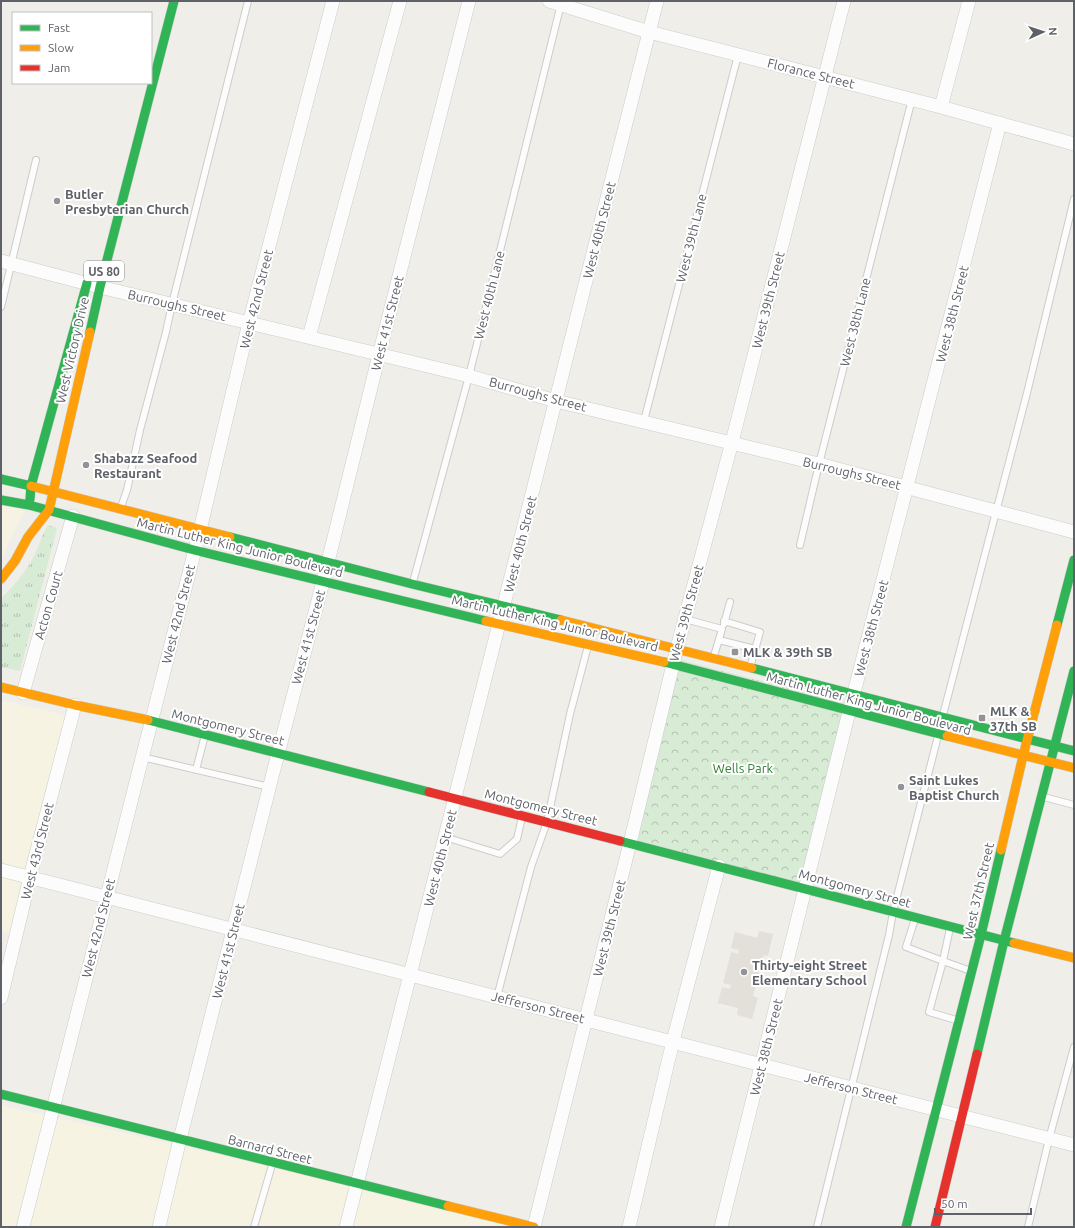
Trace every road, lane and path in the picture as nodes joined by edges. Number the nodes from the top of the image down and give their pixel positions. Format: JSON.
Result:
{"nodes":[{"id":1,"x":174,"y":1,"type":"edge"},
{"id":2,"x":248,"y":1,"type":"edge"},
{"id":3,"x":333,"y":1,"type":"edge"},
{"id":4,"x":400,"y":1,"type":"edge"},
{"id":5,"x":469,"y":1,"type":"edge"},
{"id":6,"x":657,"y":1,"type":"edge"},
{"id":7,"x":844,"y":1,"type":"edge"},
{"id":8,"x":969,"y":1,"type":"edge"},
{"id":9,"x":555,"y":3,"type":"edge"},
{"id":10,"x":649,"y":32,"type":"junction"},
{"id":11,"x":738,"y":55,"type":"junction"},
{"id":12,"x":152,"y":76,"type":"edge"},
{"id":13,"x":825,"y":77,"type":"junction"},
{"id":14,"x":150,"y":84,"type":"edge"},
{"id":15,"x":912,"y":99,"type":"junction"},
{"id":16,"x":941,"y":107,"type":"junction"},
{"id":17,"x":1000,"y":123,"type":"junction"},
{"id":18,"x":1074,"y":144,"type":"edge"},
{"id":19,"x":36,"y":160,"type":"dead end"},
{"id":20,"x":1074,"y":199,"type":"edge"},
{"id":21,"x":6,"y":262,"type":"edge"},
{"id":22,"x":92,"y":282,"type":"junction"},
{"id":23,"x":172,"y":304,"type":"junction"},
{"id":24,"x":1,"y":307,"type":"edge"},
{"id":25,"x":249,"y":322,"type":"junction"},
{"id":26,"x":309,"y":337,"type":"junction"},
{"id":27,"x":379,"y":355,"type":"junction"},
{"id":28,"x":468,"y":376,"type":"junction"},
{"id":29,"x":556,"y":400,"type":"junction"},
{"id":30,"x":644,"y":421,"type":"junction"},
{"id":31,"x":732,"y":442,"type":"junction"},
{"id":32,"x":819,"y":464,"type":"junction"},
{"id":33,"x":1,"y":479,"type":"edge"},
{"id":34,"x":31,"y":486,"type":"junction"},
{"id":35,"x":908,"y":487,"type":"junction"},
{"id":36,"x":53,"y":492,"type":"junction"},
{"id":37,"x":1,"y":500,"type":"edge"},
{"id":38,"x":120,"y":509,"type":"junction"},
{"id":39,"x":28,"y":510,"type":"junction"},
{"id":40,"x":49,"y":510,"type":"junction"},
{"id":41,"x":996,"y":511,"type":"junction"},
{"id":42,"x":73,"y":516,"type":"junction"},
{"id":43,"x":28,"y":525,"type":"dead end"},
{"id":44,"x":200,"y":530,"type":"junction"},
{"id":45,"x":1074,"y":532,"type":"edge"},
{"id":46,"x":28,"y":537,"type":"junction"},
{"id":47,"x":800,"y":545,"type":"dead end"},
{"id":48,"x":194,"y":550,"type":"junction"},
{"id":49,"x":1074,"y":560,"type":"edge"},
{"id":50,"x":327,"y":562,"type":"junction"},
{"id":51,"x":1,"y":579,"type":"edge"},
{"id":52,"x":323,"y":582,"type":"junction"},
{"id":53,"x":412,"y":584,"type":"junction"},
{"id":54,"x":730,"y":602,"type":"dead end"},
{"id":55,"x":504,"y":606,"type":"junction"},
{"id":56,"x":685,"y":619,"type":"junction"},
{"id":57,"x":724,"y":621,"type":"junction"},
{"id":58,"x":500,"y":625,"type":"junction"},
{"id":59,"x":722,"y":629,"type":"junction"},
{"id":60,"x":719,"y":640,"type":"junction"},
{"id":61,"x":588,"y":645,"type":"junction"},
{"id":62,"x":677,"y":648,"type":"junction"},
{"id":63,"x":755,"y":649,"type":"junction"},
{"id":64,"x":713,"y":658,"type":"junction"},
{"id":65,"x":673,"y":664,"type":"junction"},
{"id":66,"x":750,"y":668,"type":"junction"},
{"id":67,"x":1074,"y":671,"type":"edge"},
{"id":68,"x":1,"y":687,"type":"edge"},
{"id":69,"x":23,"y":693,"type":"junction"},
{"id":70,"x":854,"y":695,"type":"junction"},
{"id":71,"x":75,"y":705,"type":"junction"},
{"id":72,"x":850,"y":711,"type":"junction"},
{"id":73,"x":151,"y":720,"type":"junction"},
{"id":74,"x":940,"y":726,"type":"junction"},
{"id":75,"x":205,"y":734,"type":"junction"},
{"id":76,"x":1028,"y":740,"type":"junction"},
{"id":77,"x":1054,"y":746,"type":"junction"},
{"id":78,"x":1074,"y":751,"type":"edge"},
{"id":79,"x":278,"y":753,"type":"junction"},
{"id":80,"x":1023,"y":756,"type":"junction"},
{"id":81,"x":142,"y":757,"type":"junction"},
{"id":82,"x":1051,"y":763,"type":"junction"},
{"id":83,"x":1074,"y":768,"type":"edge"},
{"id":84,"x":196,"y":770,"type":"junction"},
{"id":85,"x":269,"y":787,"type":"junction"},
{"id":86,"x":1042,"y":797,"type":"junction"},
{"id":87,"x":455,"y":798,"type":"junction"},
{"id":88,"x":1074,"y":805,"type":"edge"},
{"id":89,"x":522,"y":816,"type":"junction"},
{"id":90,"x":547,"y":822,"type":"junction"},
{"id":91,"x":445,"y":837,"type":"junction"},
{"id":92,"x":630,"y":843,"type":"junction"},
{"id":93,"x":719,"y":866,"type":"junction"},
{"id":94,"x":1,"y":870,"type":"edge"},
{"id":95,"x":30,"y":877,"type":"junction"},
{"id":96,"x":806,"y":889,"type":"junction"},
{"id":97,"x":106,"y":897,"type":"junction"},
{"id":98,"x":893,"y":912,"type":"junction"},
{"id":99,"x":916,"y":918,"type":"junction"},
{"id":100,"x":950,"y":927,"type":"junction"},
{"id":101,"x":233,"y":929,"type":"junction"},
{"id":102,"x":981,"y":935,"type":"junction"},
{"id":103,"x":1004,"y":941,"type":"junction"},
{"id":104,"x":1074,"y":958,"type":"edge"},
{"id":105,"x":943,"y":961,"type":"junction"},
{"id":106,"x":972,"y":971,"type":"junction"},
{"id":107,"x":410,"y":975,"type":"junction"},
{"id":108,"x":497,"y":997,"type":"junction"},
{"id":109,"x":1,"y":998,"type":"edge"},
{"id":110,"x":585,"y":1020,"type":"junction"},
{"id":111,"x":959,"y":1021,"type":"junction"},
{"id":112,"x":674,"y":1042,"type":"junction"},
{"id":113,"x":1074,"y":1047,"type":"edge"},
{"id":114,"x":761,"y":1065,"type":"junction"},
{"id":115,"x":851,"y":1088,"type":"junction"},
{"id":116,"x":1,"y":1094,"type":"edge"},
{"id":117,"x":53,"y":1107,"type":"junction"},
{"id":118,"x":936,"y":1109,"type":"junction"},
{"id":119,"x":962,"y":1116,"type":"junction"},
{"id":120,"x":180,"y":1139,"type":"junction"},
{"id":121,"x":1049,"y":1139,"type":"junction"},
{"id":122,"x":1074,"y":1145,"type":"edge"},
{"id":123,"x":272,"y":1163,"type":"junction"},
{"id":124,"x":357,"y":1184,"type":"junction"},
{"id":125,"x":23,"y":1227,"type":"edge"},
{"id":126,"x":159,"y":1227,"type":"edge"},
{"id":127,"x":254,"y":1227,"type":"edge"},
{"id":128,"x":346,"y":1227,"type":"edge"},
{"id":129,"x":534,"y":1227,"type":"edge"},
{"id":130,"x":630,"y":1227,"type":"edge"},
{"id":131,"x":721,"y":1227,"type":"edge"},
{"id":132,"x":817,"y":1227,"type":"edge"},
{"id":133,"x":906,"y":1227,"type":"edge"},
{"id":134,"x":935,"y":1227,"type":"edge"},
{"id":135,"x":1028,"y":1227,"type":"edge"}],
"edges":[{"from":1,"to":12,"type":"main road","name":"West Victory Drive","number":"US 80"},
{"from":2,"to":23,"type":"lane"},
{"from":3,"to":25,"type":"street","name":"West 42nd Street"},
{"from":4,"to":26,"type":"street"},
{"from":5,"to":27,"type":"street","name":"West 41st Street"},
{"from":6,"to":10,"type":"street","name":"West 40th Street"},
{"from":7,"to":13,"type":"street","name":"West 39th Street"},
{"from":8,"to":16,"type":"street"},
{"from":9,"to":10,"type":"street","name":"Florance Street"},
{"from":9,"to":28,"type":"lane","name":"West 40th Lane"},
{"from":10,"to":11,"type":"street","name":"Florance Street"},
{"from":10,"to":29,"type":"street","name":"West 40th Street"},
{"from":11,"to":13,"type":"street","name":"Florance Street"},
{"from":11,"to":30,"type":"lane","name":"West 39th Lane"},
{"from":13,"to":15,"type":"street","name":"Florance Street"},
{"from":13,"to":31,"type":"street","name":"West 39th Street"},
{"from":14,"to":22,"type":"main road","name":"West Victory Drive","number":"US 80"},
{"from":15,"to":16,"type":"street","name":"Florance Street"},
{"from":15,"to":32,"type":"lane","name":"West 38th Lane"},
{"from":16,"to":17,"type":"street","name":"Florance Street"},
{"from":17,"to":18,"type":"street","name":"Florance Street"},
{"from":17,"to":35,"type":"street","name":"West 38th Street"},
{"from":19,"to":21,"type":"lane"},
{"from":20,"to":41,"type":"lane"},
{"from":21,"to":22,"type":"street","name":"Burroughs Street"},
{"from":21,"to":24,"type":"lane"},
{"from":22,"to":23,"type":"street","name":"Burroughs Street"},
{"from":22,"to":34,"type":"main road","name":"West Victory Drive","number":"US 80"},
{"from":22,"to":36,"type":"main road","name":"West Victory Drive","number":"US 80"},
{"from":23,"to":25,"type":"street","name":"Burroughs Street"},
{"from":23,"to":38,"type":"lane"},
{"from":25,"to":26,"type":"street","name":"Burroughs Street"},
{"from":25,"to":44,"type":"street","name":"West 42nd Street"},
{"from":26,"to":27,"type":"street","name":"Burroughs Street"},
{"from":27,"to":28,"type":"street","name":"Burroughs Street"},
{"from":27,"to":50,"type":"street","name":"West 41st Street"},
{"from":28,"to":29,"type":"street","name":"Burroughs Street"},
{"from":28,"to":53,"type":"lane","name":"West 40th Lane"},
{"from":29,"to":30,"type":"street","name":"Burroughs Street"},
{"from":29,"to":55,"type":"street","name":"West 40th Street"},
{"from":30,"to":31,"type":"street","name":"Burroughs Street"},
{"from":31,"to":32,"type":"street","name":"Burroughs Street"},
{"from":31,"to":56,"type":"street","name":"West 39th Street"},
{"from":32,"to":35,"type":"street","name":"Burroughs Street"},
{"from":32,"to":47,"type":"lane","name":"West 38th Lane"},
{"from":33,"to":34,"type":"main road","name":"Martin Luther King Junior Boulevard"},
{"from":34,"to":36,"type":"main road","name":"Martin Luther King Junior Boulevard"},
{"from":34,"to":39,"type":"main road","name":"West Victory Drive","number":"US 80"},
{"from":35,"to":41,"type":"street","name":"Burroughs Street"},
{"from":35,"to":70,"type":"street","name":"West 38th Street"},
{"from":36,"to":38,"type":"main road","name":"Martin Luther King Junior Boulevard"},
{"from":36,"to":40,"type":"main road","name":"West Victory Drive","number":"US 80"},
{"from":37,"to":39,"type":"main road","name":"Martin Luther King Junior Boulevard"},
{"from":38,"to":44,"type":"main road","name":"Martin Luther King Junior Boulevard"},
{"from":39,"to":40,"type":"main road","name":"Martin Luther King Junior Boulevard"},
{"from":40,"to":42,"type":"main road","name":"Martin Luther King Junior Boulevard"},
{"from":40,"to":46,"type":"main road","name":"West Victory Drive","number":"US 80"},
{"from":41,"to":45,"type":"street","name":"Burroughs Street"},
{"from":41,"to":74,"type":"lane"},
{"from":42,"to":48,"type":"main road","name":"Martin Luther King Junior Boulevard"},
{"from":42,"to":69,"type":"street","name":"Acton Court"},
{"from":43,"to":46,"type":"main road","name":"West Victory Drive","number":"US 80"},
{"from":44,"to":48,"type":"street","name":"West 42nd Street"},
{"from":44,"to":50,"type":"main road","name":"Martin Luther King Junior Boulevard"},
{"from":46,"to":51,"type":"main road","name":"West Victory Drive","number":"US 80"},
{"from":48,"to":52,"type":"main road","name":"Martin Luther King Junior Boulevard"},
{"from":48,"to":73,"type":"street","name":"West 42nd Street"},
{"from":49,"to":76,"type":"main road","name":"West 37th Street"},
{"from":50,"to":52,"type":"street","name":"West 41st Street"},
{"from":50,"to":53,"type":"main road","name":"Martin Luther King Junior Boulevard"},
{"from":52,"to":58,"type":"main road","name":"Martin Luther King Junior Boulevard"},
{"from":52,"to":79,"type":"street","name":"West 41st Street"},
{"from":53,"to":55,"type":"main road","name":"Martin Luther King Junior Boulevard"},
{"from":54,"to":57,"type":"lane"},
{"from":55,"to":58,"type":"street","name":"West 40th Street"},
{"from":55,"to":62,"type":"main road","name":"Martin Luther King Junior Boulevard"},
{"from":56,"to":59,"type":"lane"},
{"from":56,"to":62,"type":"street","name":"West 39th Street"},
{"from":57,"to":59,"type":"lane"},
{"from":57,"to":63,"type":"lane"},
{"from":58,"to":61,"type":"main road","name":"Martin Luther King Junior Boulevard"},
{"from":58,"to":87,"type":"street","name":"West 40th Street"},
{"from":59,"to":60,"type":"lane"},
{"from":60,"to":63,"type":"lane"},
{"from":60,"to":64,"type":"lane"},
{"from":61,"to":65,"type":"main road","name":"Martin Luther King Junior Boulevard"},
{"from":61,"to":90,"type":"lane"},
{"from":62,"to":64,"type":"main road","name":"Martin Luther King Junior Boulevard"},
{"from":62,"to":65,"type":"street","name":"West 39th Street"},
{"from":63,"to":66,"type":"lane"},
{"from":64,"to":66,"type":"main road","name":"Martin Luther King Junior Boulevard"},
{"from":65,"to":72,"type":"main road","name":"Martin Luther King Junior Boulevard"},
{"from":65,"to":92,"type":"street","name":"West 39th Street"},
{"from":66,"to":70,"type":"main road","name":"Martin Luther King Junior Boulevard"},
{"from":67,"to":77,"type":"main road"},
{"from":68,"to":69,"type":"main road","name":"Montgomery Street"},
{"from":69,"to":71,"type":"main road","name":"Montgomery Street"},
{"from":70,"to":72,"type":"street","name":"West 38th Street"},
{"from":70,"to":74,"type":"main road","name":"Martin Luther King Junior Boulevard"},
{"from":71,"to":73,"type":"main road","name":"Montgomery Street"},
{"from":71,"to":95,"type":"street","name":"West 43rd Street"},
{"from":72,"to":74,"type":"main road","name":"Martin Luther King Junior Boulevard"},
{"from":72,"to":96,"type":"street","name":"West 38th Street"},
{"from":73,"to":75,"type":"main road","name":"Montgomery Street"},
{"from":73,"to":81,"type":"street","name":"West 42nd Street"},
{"from":74,"to":76,"type":"main road","name":"Martin Luther King Junior Boulevard"},
{"from":74,"to":80,"type":"main road","name":"Martin Luther King Junior Boulevard"},
{"from":74,"to":98,"type":"lane"},
{"from":75,"to":79,"type":"main road","name":"Montgomery Street"},
{"from":75,"to":84,"type":"lane"},
{"from":76,"to":77,"type":"main road","name":"Martin Luther King Junior Boulevard"},
{"from":76,"to":80,"type":"main road","name":"West 37th Street"},
{"from":77,"to":78,"type":"main road","name":"Martin Luther King Junior Boulevard"},
{"from":77,"to":82,"type":"main road"},
{"from":79,"to":85,"type":"street","name":"West 41st Street"},
{"from":79,"to":87,"type":"main road","name":"Montgomery Street"},
{"from":80,"to":82,"type":"main road","name":"Martin Luther King Junior Boulevard"},
{"from":80,"to":102,"type":"main road","name":"West 37th Street"},
{"from":81,"to":84,"type":"lane"},
{"from":81,"to":97,"type":"street","name":"West 42nd Street"},
{"from":82,"to":83,"type":"main road","name":"Martin Luther King Junior Boulevard"},
{"from":82,"to":86,"type":"main road"},
{"from":84,"to":85,"type":"lane"},
{"from":85,"to":101,"type":"street","name":"West 41st Street"},
{"from":86,"to":88,"type":"lane"},
{"from":86,"to":103,"type":"main road"},
{"from":87,"to":89,"type":"main road","name":"Montgomery Street"},
{"from":87,"to":91,"type":"street","name":"West 40th Street"},
{"from":89,"to":90,"type":"main road","name":"Montgomery Street"},
{"from":89,"to":91,"type":"lane"},
{"from":90,"to":92,"type":"main road","name":"Montgomery Street"},
{"from":90,"to":108,"type":"lane"},
{"from":91,"to":107,"type":"street","name":"West 40th Street"},
{"from":92,"to":93,"type":"main road","name":"Montgomery Street"},
{"from":92,"to":110,"type":"street","name":"West 39th Street"},
{"from":93,"to":96,"type":"main road","name":"Montgomery Street"},
{"from":93,"to":112,"type":"street"},
{"from":94,"to":95,"type":"street","name":"Jefferson Street"},
{"from":95,"to":97,"type":"street","name":"Jefferson Street"},
{"from":95,"to":109,"type":"street","name":"West 43rd Street"},
{"from":96,"to":98,"type":"main road","name":"Montgomery Street"},
{"from":96,"to":114,"type":"street","name":"West 38th Street"},
{"from":97,"to":101,"type":"street","name":"Jefferson Street"},
{"from":97,"to":117,"type":"street","name":"West 42nd Street"},
{"from":98,"to":99,"type":"main road","name":"Montgomery Street"},
{"from":98,"to":115,"type":"lane"},
{"from":99,"to":100,"type":"main road","name":"Montgomery Street"},
{"from":99,"to":105,"type":"lane"},
{"from":100,"to":102,"type":"main road","name":"Montgomery Street"},
{"from":100,"to":105,"type":"lane"},
{"from":101,"to":107,"type":"street","name":"Jefferson Street"},
{"from":101,"to":120,"type":"street","name":"West 41st Street"},
{"from":102,"to":103,"type":"main road","name":"Montgomery Street"},
{"from":102,"to":106,"type":"main road","name":"West 37th Street"},
{"from":103,"to":104,"type":"main road","name":"Montgomery Street"},
{"from":103,"to":119,"type":"main road"},
{"from":105,"to":106,"type":"lane"},
{"from":105,"to":111,"type":"lane"},
{"from":106,"to":111,"type":"main road","name":"West 37th Street"},
{"from":107,"to":108,"type":"street","name":"Jefferson Street"},
{"from":107,"to":124,"type":"street","name":"West 40th Street"},
{"from":108,"to":110,"type":"street","name":"Jefferson Street"},
{"from":110,"to":112,"type":"street","name":"Jefferson Street"},
{"from":110,"to":129,"type":"street","name":"West 39th Street"},
{"from":111,"to":118,"type":"main road","name":"West 37th Street"},
{"from":112,"to":114,"type":"street","name":"Jefferson Street"},
{"from":112,"to":130,"type":"street"},
{"from":113,"to":121,"type":"lane"},
{"from":114,"to":115,"type":"street","name":"Jefferson Street"},
{"from":114,"to":131,"type":"street","name":"West 38th Street"},
{"from":115,"to":118,"type":"street","name":"Jefferson Street"},
{"from":115,"to":132,"type":"lane"},
{"from":116,"to":117,"type":"main road","name":"Barnard Street"},
{"from":117,"to":120,"type":"main road","name":"Barnard Street"},
{"from":117,"to":125,"type":"street","name":"West 42nd Street"},
{"from":118,"to":119,"type":"street","name":"Jefferson Street"},
{"from":118,"to":133,"type":"main road","name":"West 37th Street"},
{"from":119,"to":121,"type":"street","name":"Jefferson Street"},
{"from":119,"to":134,"type":"main road"},
{"from":120,"to":123,"type":"main road","name":"Barnard Street"},
{"from":120,"to":126,"type":"street","name":"West 41st Street"},
{"from":121,"to":122,"type":"street","name":"Jefferson Street"},
{"from":121,"to":135,"type":"lane"},
{"from":123,"to":124,"type":"main road","name":"Barnard Street"},
{"from":123,"to":127,"type":"lane"},
{"from":124,"to":128,"type":"street","name":"West 40th Street"},
{"from":124,"to":129,"type":"main road","name":"Barnard Street"}]}
